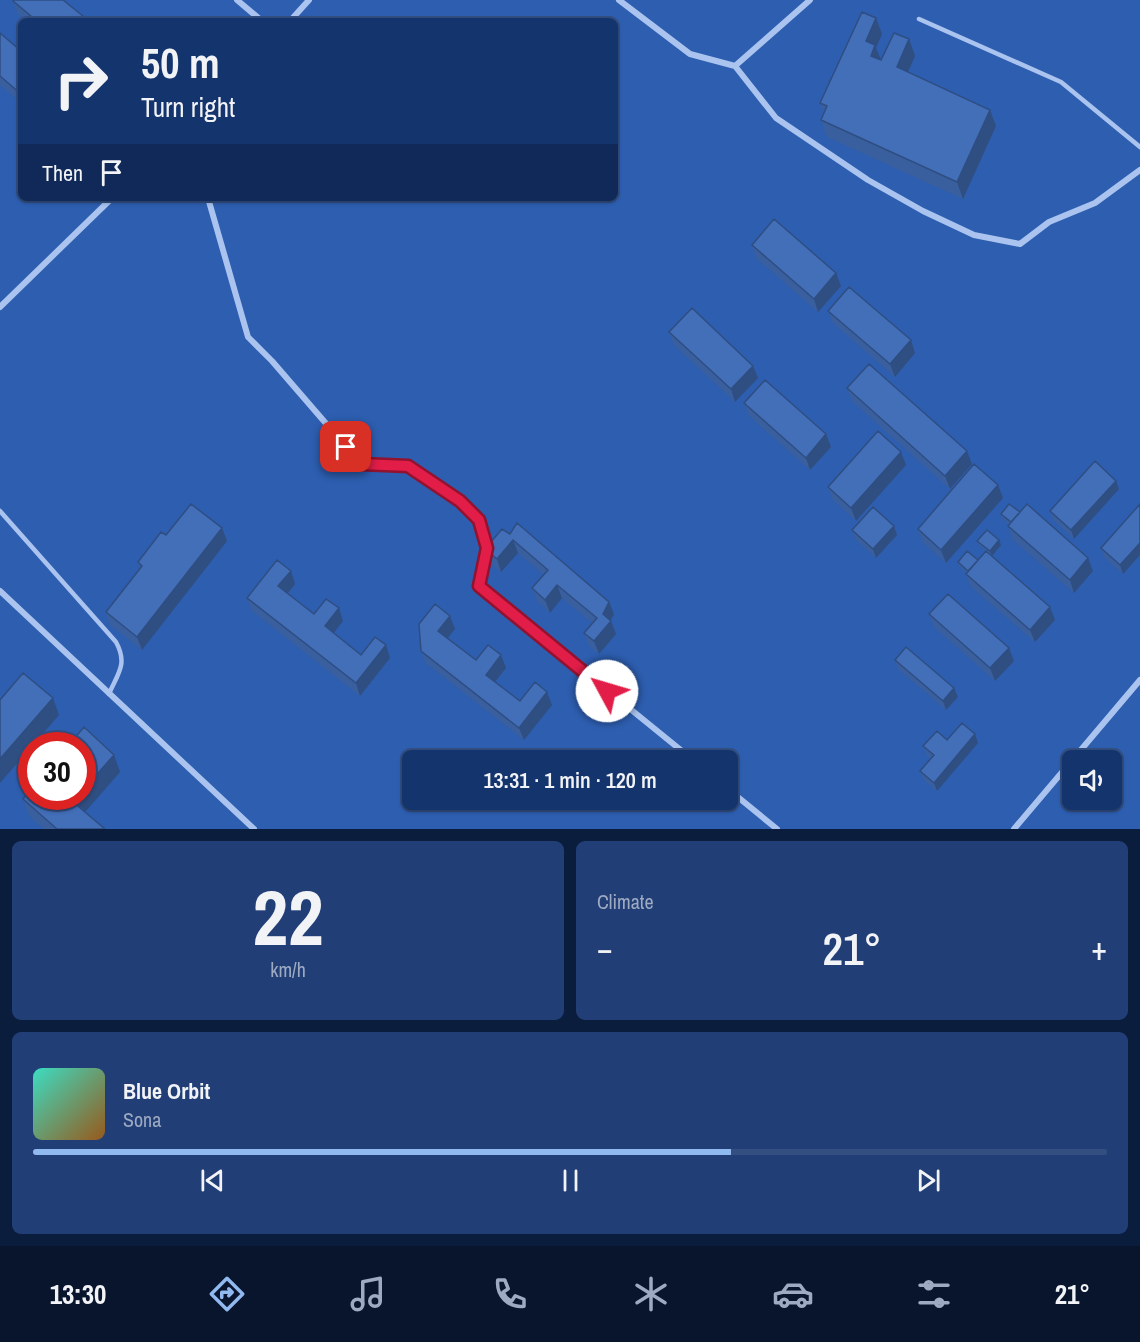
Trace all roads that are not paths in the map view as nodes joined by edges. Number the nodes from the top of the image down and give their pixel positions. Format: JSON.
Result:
{"nodes":[{"id":1,"x":237,"y":0,"type":"edge"},
{"id":2,"x":309,"y":0,"type":"edge"},
{"id":3,"x":619,"y":0,"type":"edge"},
{"id":4,"x":810,"y":0,"type":"edge"},
{"id":5,"x":258,"y":18,"type":"edge"},
{"id":6,"x":293,"y":18,"type":"edge"},
{"id":7,"x":919,"y":19,"type":"dead end"},
{"id":8,"x":735,"y":66,"type":"junction"},
{"id":9,"x":1140,"y":147,"type":"edge"},
{"id":10,"x":1140,"y":170,"type":"edge"},
{"id":11,"x":109,"y":201,"type":"edge"},
{"id":12,"x":209,"y":201,"type":"edge"},
{"id":13,"x":0,"y":307,"type":"edge"},
{"id":14,"x":0,"y":511,"type":"edge"},
{"id":15,"x":0,"y":591,"type":"edge"},
{"id":16,"x":1140,"y":680,"type":"edge"},
{"id":17,"x":109,"y":693,"type":"junction"},
{"id":18,"x":681,"y":750,"type":"edge"},
{"id":19,"x":738,"y":797,"type":"edge"},
{"id":20,"x":254,"y":829,"type":"edge"},
{"id":21,"x":777,"y":829,"type":"edge"},
{"id":22,"x":1014,"y":829,"type":"edge"}],
"edges":[{"from":1,"to":5,"type":"street"},
{"from":2,"to":6,"type":"street"},
{"from":3,"to":8,"type":"street"},
{"from":4,"to":8,"type":"street"},
{"from":7,"to":9,"type":"lane"},
{"from":8,"to":10,"type":"street"},
{"from":11,"to":13,"type":"street"},
{"from":12,"to":18,"type":"street"},
{"from":14,"to":17,"type":"lane"},
{"from":15,"to":17,"type":"street"},
{"from":16,"to":22,"type":"street"},
{"from":17,"to":20,"type":"street"},
{"from":19,"to":21,"type":"street"}]}
